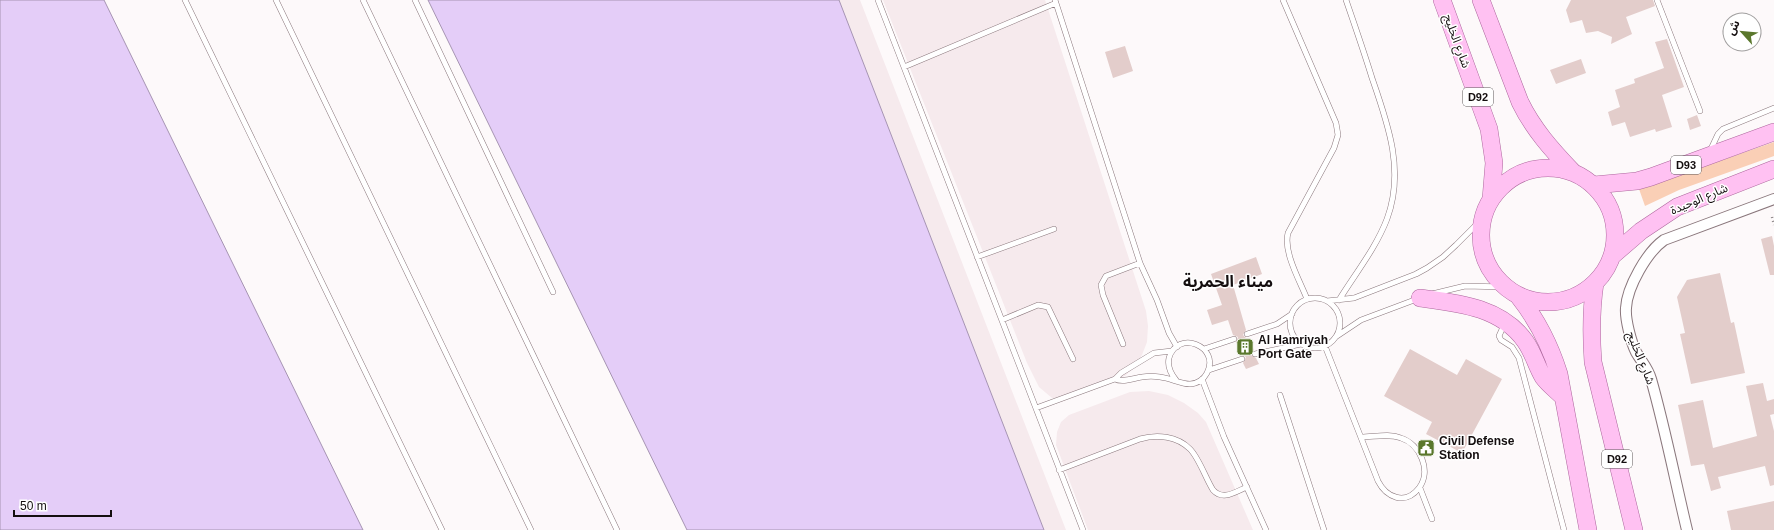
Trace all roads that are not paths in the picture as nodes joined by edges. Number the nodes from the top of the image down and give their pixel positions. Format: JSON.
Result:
{"nodes":[{"id":1,"x":185,"y":0,"type":"edge"},
{"id":2,"x":276,"y":0,"type":"edge"},
{"id":3,"x":363,"y":0,"type":"edge"},
{"id":4,"x":415,"y":0,"type":"edge"},
{"id":5,"x":878,"y":0,"type":"edge"},
{"id":6,"x":1283,"y":0,"type":"edge"},
{"id":7,"x":1346,"y":0,"type":"edge"},
{"id":8,"x":1442,"y":0,"type":"edge"},
{"id":9,"x":1481,"y":0,"type":"edge"},
{"id":10,"x":1658,"y":0,"type":"edge"},
{"id":11,"x":1056,"y":2,"type":"edge"},
{"id":12,"x":904,"y":67,"type":"junction"},
{"id":13,"x":1774,"y":108,"type":"edge"},
{"id":14,"x":1700,"y":111,"type":"dead end"},
{"id":15,"x":1774,"y":132,"type":"edge"},
{"id":16,"x":1708,"y":157,"type":"junction"},
{"id":17,"x":1774,"y":169,"type":"edge"},
{"id":18,"x":1572,"y":171,"type":"junction"},
{"id":19,"x":1594,"y":185,"type":"junction"},
{"id":20,"x":1491,"y":199,"type":"junction"},
{"id":21,"x":1774,"y":199,"type":"edge"},
{"id":22,"x":1484,"y":217,"type":"junction"},
{"id":23,"x":1054,"y":229,"type":"dead end"},
{"id":24,"x":1612,"y":256,"type":"junction"},
{"id":25,"x":978,"y":257,"type":"junction"},
{"id":26,"x":1140,"y":263,"type":"junction"},
{"id":27,"x":1595,"y":284,"type":"junction"},
{"id":28,"x":1505,"y":287,"type":"junction"},
{"id":29,"x":553,"y":292,"type":"dead end"},
{"id":30,"x":1519,"y":297,"type":"junction"},
{"id":31,"x":1420,"y":298,"type":"junction"},
{"id":32,"x":1307,"y":299,"type":"junction"},
{"id":33,"x":1339,"y":300,"type":"junction"},
{"id":34,"x":1327,"y":301,"type":"junction"},
{"id":35,"x":1292,"y":314,"type":"junction"},
{"id":36,"x":1002,"y":320,"type":"junction"},
{"id":37,"x":1506,"y":322,"type":"junction"},
{"id":38,"x":1248,"y":334,"type":"dead end"},
{"id":39,"x":1337,"y":336,"type":"junction"},
{"id":40,"x":1234,"y":338,"type":"dead end"},
{"id":41,"x":1123,"y":344,"type":"dead end"},
{"id":42,"x":1301,"y":344,"type":"junction"},
{"id":43,"x":1325,"y":346,"type":"junction"},
{"id":44,"x":1177,"y":347,"type":"junction"},
{"id":45,"x":1204,"y":349,"type":"junction"},
{"id":46,"x":1172,"y":351,"type":"junction"},
{"id":47,"x":1255,"y":354,"type":"dead end"},
{"id":48,"x":1073,"y":359,"type":"dead end"},
{"id":49,"x":1242,"y":359,"type":"dead end"},
{"id":50,"x":1208,"y":370,"type":"junction"},
{"id":51,"x":1115,"y":379,"type":"junction"},
{"id":52,"x":1176,"y":380,"type":"junction"},
{"id":53,"x":1202,"y":380,"type":"junction"},
{"id":54,"x":1280,"y":395,"type":"dead end"},
{"id":55,"x":1562,"y":396,"type":"junction"},
{"id":56,"x":1036,"y":408,"type":"junction"},
{"id":57,"x":1361,"y":437,"type":"junction"},
{"id":58,"x":1059,"y":470,"type":"junction"},
{"id":59,"x":1247,"y":487,"type":"junction"},
{"id":60,"x":1420,"y":488,"type":"junction"},
{"id":61,"x":1432,"y":519,"type":"dead end"},
{"id":62,"x":442,"y":530,"type":"edge"},
{"id":63,"x":531,"y":530,"type":"edge"},
{"id":64,"x":617,"y":530,"type":"edge"},
{"id":65,"x":1082,"y":530,"type":"edge"},
{"id":66,"x":1266,"y":530,"type":"edge"},
{"id":67,"x":1324,"y":530,"type":"edge"},
{"id":68,"x":1564,"y":530,"type":"edge"},
{"id":69,"x":1588,"y":530,"type":"edge"},
{"id":70,"x":1634,"y":530,"type":"edge"},
{"id":71,"x":1687,"y":530,"type":"edge"}],
"edges":[{"from":1,"to":62,"type":"lane"},
{"from":2,"to":63,"type":"lane"},
{"from":3,"to":64,"type":"lane"},
{"from":4,"to":29,"type":"lane"},
{"from":5,"to":12,"type":"lane"},
{"from":6,"to":32,"type":"lane"},
{"from":7,"to":33,"type":"lane"},
{"from":8,"to":20,"type":"main road","name":"شارع الخليج","number":"D92"},
{"from":9,"to":18,"type":"main road"},
{"from":10,"to":14,"type":"lane"},
{"from":11,"to":12,"type":"lane"},
{"from":11,"to":26,"type":"lane"},
{"from":12,"to":25,"type":"lane"},
{"from":13,"to":16,"type":"lane"},
{"from":15,"to":16,"type":"main road","number":"D93"},
{"from":16,"to":19,"type":"main road","number":"D93"},
{"from":17,"to":24,"type":"main road","name":"شارع الوحيدة"},
{"from":18,"to":19,"type":"main road"},
{"from":18,"to":20,"type":"main road"},
{"from":19,"to":24,"type":"main road"},
{"from":20,"to":22,"type":"main road"},
{"from":21,"to":71,"type":"street","name":"شارع الخليج"},
{"from":22,"to":28,"type":"main road"},
{"from":22,"to":33,"type":"lane"},
{"from":23,"to":25,"type":"lane"},
{"from":24,"to":27,"type":"main road"},
{"from":25,"to":36,"type":"lane"},
{"from":26,"to":41,"type":"lane"},
{"from":26,"to":44,"type":"lane"},
{"from":27,"to":30,"type":"main road"},
{"from":27,"to":70,"type":"main road","number":"D92"},
{"from":28,"to":30,"type":"main road"},
{"from":28,"to":31,"type":"lane"},
{"from":30,"to":55,"type":"main road"},
{"from":31,"to":37,"type":"main road"},
{"from":31,"to":39,"type":"lane"},
{"from":32,"to":34,"type":"lane"},
{"from":32,"to":35,"type":"lane"},
{"from":33,"to":34,"type":"lane"},
{"from":34,"to":39,"type":"lane"},
{"from":35,"to":38,"type":"lane"},
{"from":35,"to":42,"type":"lane"},
{"from":36,"to":48,"type":"lane"},
{"from":36,"to":56,"type":"lane"},
{"from":37,"to":55,"type":"main road"},
{"from":37,"to":68,"type":"lane"},
{"from":39,"to":43,"type":"lane"},
{"from":40,"to":45,"type":"lane"},
{"from":42,"to":43,"type":"lane"},
{"from":42,"to":47,"type":"lane"},
{"from":43,"to":57,"type":"lane"},
{"from":44,"to":45,"type":"lane"},
{"from":44,"to":46,"type":"lane"},
{"from":45,"to":50,"type":"lane"},
{"from":46,"to":51,"type":"lane"},
{"from":46,"to":52,"type":"lane"},
{"from":49,"to":50,"type":"lane"},
{"from":50,"to":53,"type":"lane"},
{"from":51,"to":52,"type":"lane"},
{"from":51,"to":56,"type":"lane"},
{"from":52,"to":53,"type":"lane"},
{"from":53,"to":59,"type":"lane"},
{"from":54,"to":67,"type":"lane"},
{"from":55,"to":69,"type":"main road"},
{"from":56,"to":58,"type":"lane"},
{"from":57,"to":60,"type":"lane"},
{"from":57,"to":60,"type":"lane"},
{"from":58,"to":59,"type":"lane"},
{"from":58,"to":65,"type":"lane"},
{"from":59,"to":66,"type":"lane"},
{"from":60,"to":61,"type":"lane"}]}
